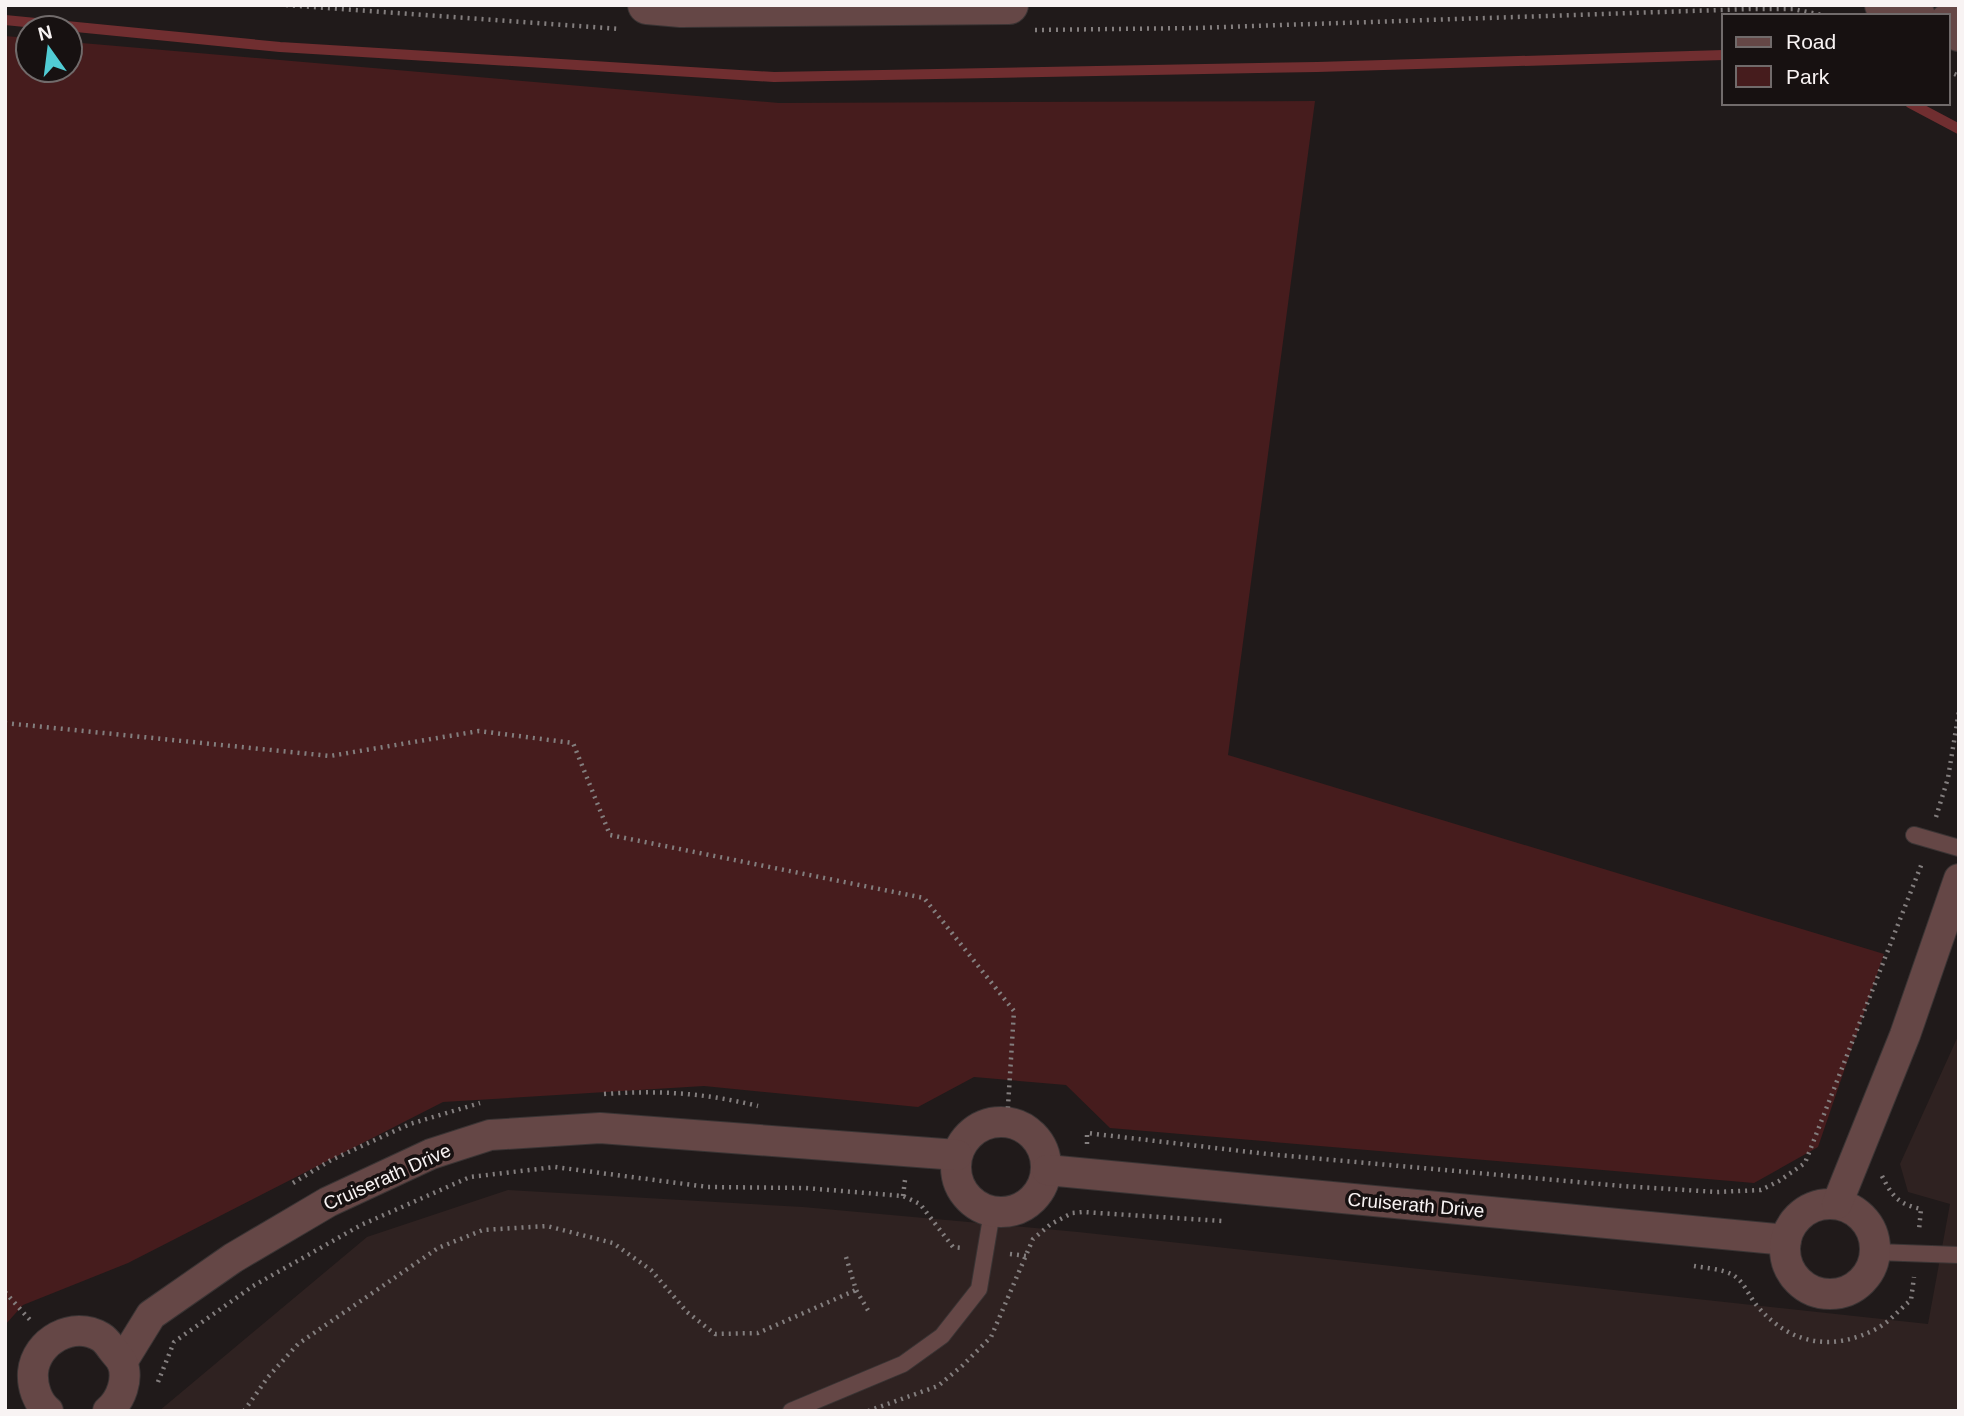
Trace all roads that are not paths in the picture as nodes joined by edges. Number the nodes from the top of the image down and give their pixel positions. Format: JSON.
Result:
{"nodes":[{"id":1,"x":1884,"y":5,"type":"edge"},
{"id":2,"x":1910,"y":14,"type":"edge"},
{"id":3,"x":638,"y":17,"type":"edge"},
{"id":4,"x":1019,"y":18,"type":"edge"},
{"id":5,"x":1914,"y":835,"type":"dead end"},
{"id":6,"x":1959,"y":848,"type":"edge"},
{"id":7,"x":1959,"y":879,"type":"edge"},
{"id":8,"x":957,"y":1155,"type":"junction"},
{"id":9,"x":1047,"y":1170,"type":"junction"},
{"id":10,"x":1837,"y":1204,"type":"junction"},
{"id":11,"x":992,"y":1212,"type":"junction"},
{"id":12,"x":1786,"y":1240,"type":"junction"},
{"id":13,"x":1876,"y":1252,"type":"junction"},
{"id":14,"x":1959,"y":1255,"type":"edge"},
{"id":15,"x":148,"y":1320,"type":"junction"},
{"id":16,"x":79,"y":1331,"type":"junction"},
{"id":17,"x":122,"y":1362,"type":"junction"},
{"id":18,"x":36,"y":1405,"type":"edge"},
{"id":19,"x":108,"y":1411,"type":"edge"},
{"id":20,"x":791,"y":1411,"type":"edge"}],
"edges":[{"from":1,"to":2,"type":"street"},
{"from":3,"to":4,"type":"street"},
{"from":5,"to":6,"type":"lane"},
{"from":7,"to":10,"type":"street"},
{"from":8,"to":9,"type":"street"},
{"from":8,"to":11,"type":"street"},
{"from":8,"to":15,"type":"street","name":"Cruiserath Drive"},
{"from":9,"to":11,"type":"street"},
{"from":9,"to":12,"type":"street","name":"Cruiserath Drive"},
{"from":10,"to":12,"type":"street"},
{"from":10,"to":13,"type":"street"},
{"from":11,"to":20,"type":"lane"},
{"from":12,"to":13,"type":"street"},
{"from":13,"to":14,"type":"lane"},
{"from":15,"to":16,"type":"street"},
{"from":15,"to":17,"type":"street","name":"Cruiserath Drive"},
{"from":16,"to":17,"type":"street"},
{"from":16,"to":18,"type":"street"},
{"from":17,"to":19,"type":"street"}]}
